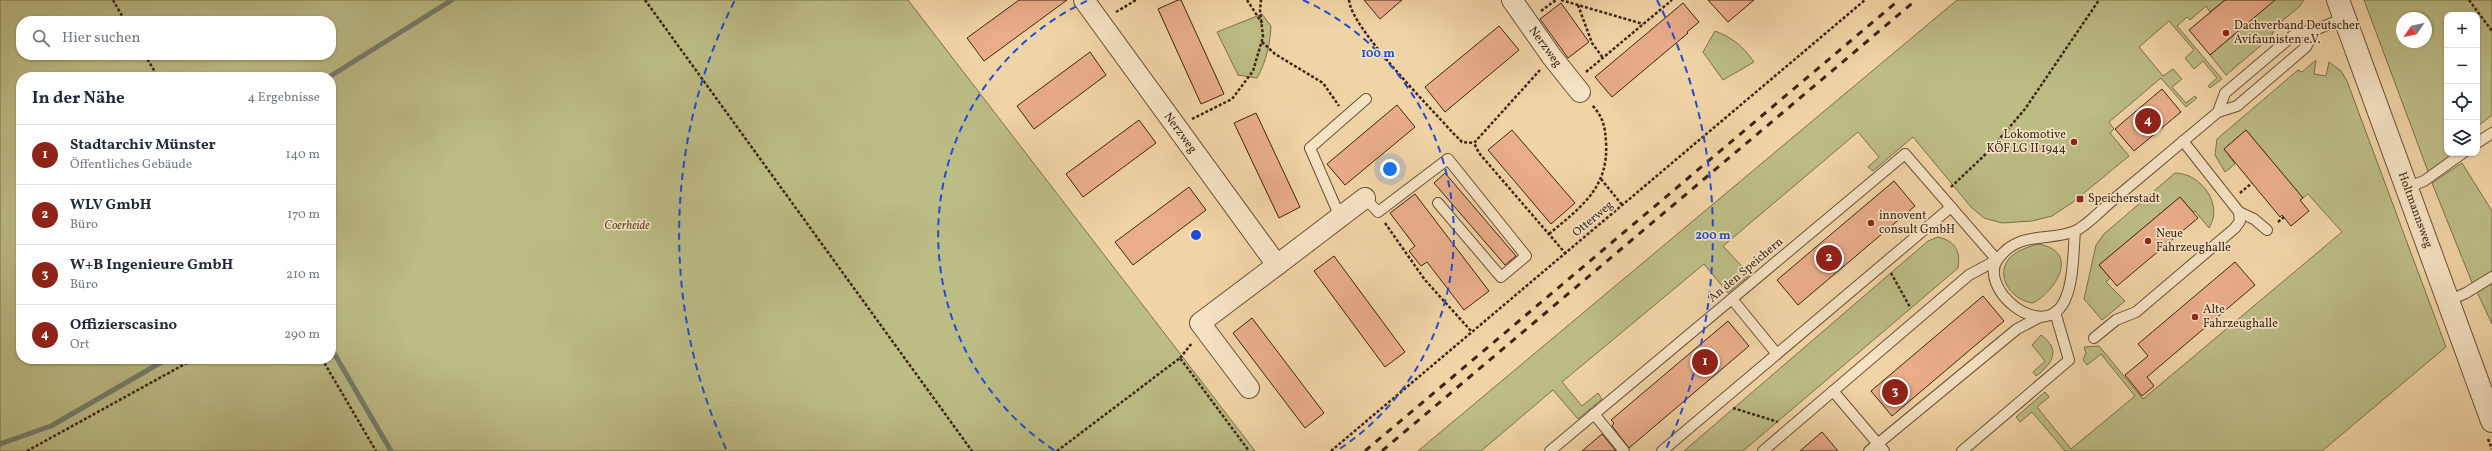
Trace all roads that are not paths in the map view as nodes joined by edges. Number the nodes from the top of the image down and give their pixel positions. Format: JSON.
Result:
{"nodes":[{"id":1,"x":1084,"y":0,"type":"edge"},
{"id":2,"x":1512,"y":0,"type":"edge"},
{"id":3,"x":2341,"y":9,"type":"edge"},
{"id":4,"x":2315,"y":30,"type":"junction"},
{"id":5,"x":1576,"y":88,"type":"road end"},
{"id":6,"x":1366,"y":99,"type":"dead end"},
{"id":7,"x":2218,"y":112,"type":"junction"},
{"id":8,"x":2492,"y":133,"type":"edge"},
{"id":9,"x":2183,"y":141,"type":"junction"},
{"id":10,"x":2480,"y":141,"type":"edge"},
{"id":11,"x":2459,"y":156,"type":"edge"},
{"id":12,"x":2406,"y":188,"type":"junction"},
{"id":13,"x":1438,"y":203,"type":"dead end"},
{"id":14,"x":1372,"y":205,"type":"joint"},
{"id":15,"x":1951,"y":207,"type":"junction"},
{"id":16,"x":2239,"y":212,"type":"junction"},
{"id":17,"x":1340,"y":218,"type":"junction"},
{"id":18,"x":2075,"y":230,"type":"junction"},
{"id":19,"x":2267,"y":230,"type":"dead end"},
{"id":20,"x":1997,"y":260,"type":"junction"},
{"id":21,"x":1277,"y":265,"type":"junction"},
{"id":22,"x":2492,"y":277,"type":"edge"},
{"id":23,"x":1732,"y":299,"type":"junction"},
{"id":24,"x":2448,"y":301,"type":"junction"},
{"id":25,"x":2055,"y":312,"type":"junction"},
{"id":26,"x":2040,"y":317,"type":"junction"},
{"id":27,"x":2094,"y":338,"type":"dead end"},
{"id":28,"x":1778,"y":354,"type":"junction"},
{"id":29,"x":1249,"y":388,"type":"dead end"},
{"id":30,"x":1833,"y":391,"type":"junction"},
{"id":31,"x":1594,"y":414,"type":"junction"},
{"id":32,"x":2492,"y":421,"type":"edge"},
{"id":33,"x":1881,"y":447,"type":"edge"},
{"id":34,"x":1550,"y":451,"type":"edge"},
{"id":35,"x":1624,"y":451,"type":"edge"},
{"id":36,"x":1662,"y":451,"type":"edge"},
{"id":37,"x":1763,"y":451,"type":"edge"},
{"id":38,"x":1869,"y":451,"type":"edge"},
{"id":39,"x":1962,"y":451,"type":"edge"}],
"edges":[{"from":1,"to":21,"type":"street","name":"Nerzweg"},
{"from":2,"to":5,"type":"street","name":"Nerzweg"},
{"from":3,"to":4,"type":"lane"},
{"from":3,"to":12,"type":"street","name":"Holtmannsweg"},
{"from":4,"to":7,"type":"lane"},
{"from":4,"to":7,"type":"lane"},
{"from":6,"to":17,"type":"lane"},
{"from":7,"to":9,"type":"lane"},
{"from":8,"to":10,"type":"lane"},
{"from":9,"to":16,"type":"lane"},
{"from":9,"to":18,"type":"lane"},
{"from":11,"to":12,"type":"lane"},
{"from":12,"to":24,"type":"street","name":"Holtmannsweg"},
{"from":13,"to":14,"type":"lane"},
{"from":14,"to":17,"type":"street"},
{"from":15,"to":20,"type":"lane","name":"An den Speichern"},
{"from":15,"to":23,"type":"lane","name":"An den Speichern"},
{"from":15,"to":28,"type":"lane"},
{"from":16,"to":19,"type":"lane"},
{"from":16,"to":27,"type":"lane"},
{"from":17,"to":21,"type":"street"},
{"from":18,"to":20,"type":"lane"},
{"from":18,"to":25,"type":"lane"},
{"from":20,"to":26,"type":"lane"},
{"from":20,"to":30,"type":"lane"},
{"from":21,"to":29,"type":"street"},
{"from":22,"to":24,"type":"lane"},
{"from":23,"to":28,"type":"lane"},
{"from":23,"to":31,"type":"lane","name":"An den Speichern"},
{"from":24,"to":32,"type":"street","name":"Holtmannsweg"},
{"from":25,"to":26,"type":"lane"},
{"from":25,"to":39,"type":"lane"},
{"from":26,"to":33,"type":"lane"},
{"from":28,"to":36,"type":"lane"},
{"from":30,"to":33,"type":"lane"},
{"from":30,"to":37,"type":"lane"},
{"from":31,"to":34,"type":"lane","name":"An den Speichern"},
{"from":31,"to":35,"type":"lane"},
{"from":33,"to":38,"type":"lane"}]}
